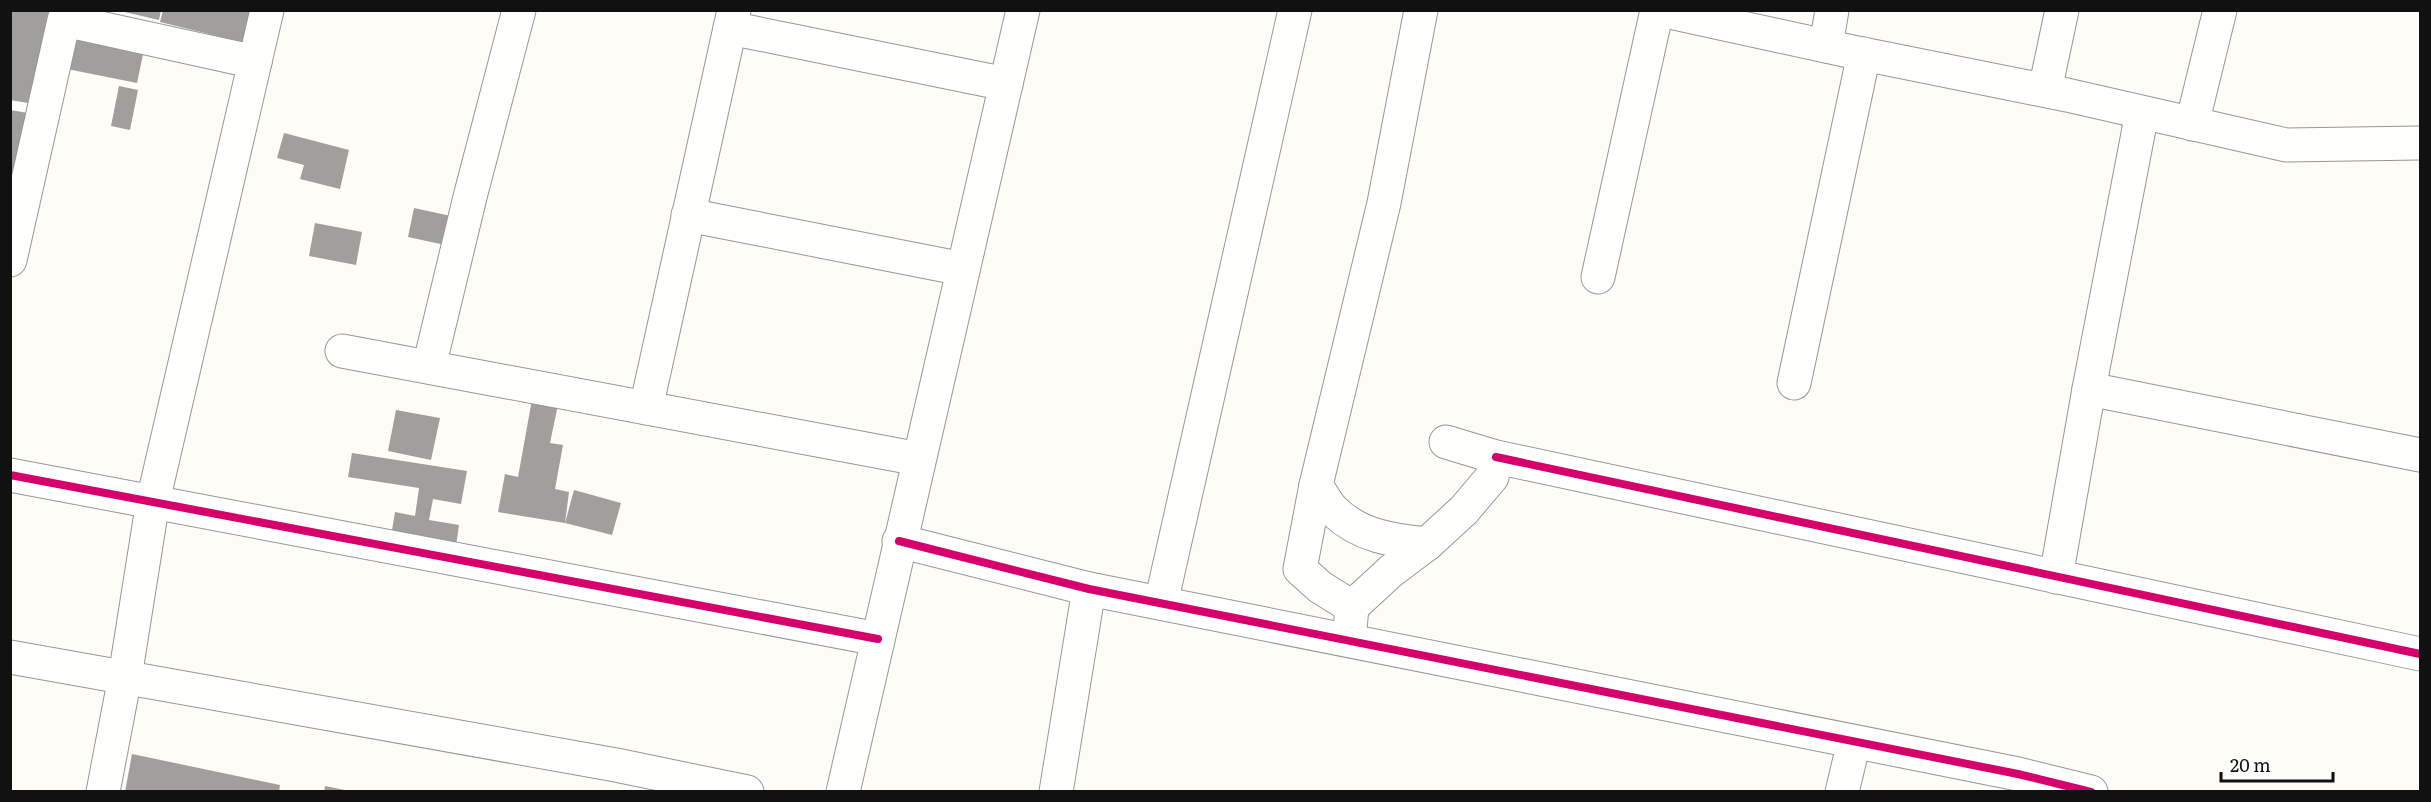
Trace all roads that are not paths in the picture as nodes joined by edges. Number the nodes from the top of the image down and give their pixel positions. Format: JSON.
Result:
{"nodes":[{"id":1,"x":267,"y":10,"type":"edge"},
{"id":2,"x":519,"y":10,"type":"edge"},
{"id":3,"x":1023,"y":10,"type":"edge"},
{"id":4,"x":1295,"y":10,"type":"edge"},
{"id":5,"x":1421,"y":10,"type":"edge"},
{"id":6,"x":1659,"y":10,"type":"edge"},
{"id":7,"x":1832,"y":10,"type":"edge"},
{"id":8,"x":2062,"y":10,"type":"edge"},
{"id":9,"x":2220,"y":10,"type":"edge"},
{"id":10,"x":732,"y":19,"type":"edge"},
{"id":11,"x":1826,"y":46,"type":"junction"},
{"id":12,"x":1864,"y":54,"type":"junction"},
{"id":13,"x":255,"y":62,"type":"junction"},
{"id":14,"x":1006,"y":84,"type":"junction"},
{"id":15,"x":2045,"y":90,"type":"junction"},
{"id":16,"x":2142,"y":113,"type":"junction"},
{"id":17,"x":2192,"y":124,"type":"junction"},
{"id":18,"x":2421,"y":143,"type":"edge"},
{"id":19,"x":688,"y":215,"type":"junction"},
{"id":20,"x":10,"y":260,"type":"edge"},
{"id":21,"x":963,"y":269,"type":"junction"},
{"id":22,"x":1598,"y":277,"type":"dead end"},
{"id":23,"x":342,"y":351,"type":"dead end"},
{"id":24,"x":429,"y":367,"type":"junction"},
{"id":25,"x":1794,"y":383,"type":"dead end"},
{"id":26,"x":2089,"y":389,"type":"junction"},
{"id":27,"x":646,"y":408,"type":"junction"},
{"id":28,"x":1446,"y":442,"type":"dead end"},
{"id":29,"x":2421,"y":455,"type":"edge"},
{"id":30,"x":1496,"y":457,"type":"junction"},
{"id":31,"x":919,"y":459,"type":"junction"},
{"id":32,"x":10,"y":476,"type":"edge"},
{"id":33,"x":1316,"y":485,"type":"junction"},
{"id":34,"x":153,"y":501,"type":"junction"},
{"id":35,"x":899,"y":541,"type":"junction"},
{"id":36,"x":1427,"y":544,"type":"junction"},
{"id":37,"x":2056,"y":577,"type":"junction"},
{"id":38,"x":1089,"y":589,"type":"junction"},
{"id":39,"x":1161,"y":603,"type":"junction"},
{"id":40,"x":1352,"y":607,"type":"junction"},
{"id":41,"x":878,"y":639,"type":"junction"},
{"id":42,"x":1349,"y":640,"type":"junction"},
{"id":43,"x":2421,"y":654,"type":"edge"},
{"id":44,"x":10,"y":657,"type":"edge"},
{"id":45,"x":125,"y":677,"type":"junction"},
{"id":46,"x":1854,"y":742,"type":"junction"},
{"id":47,"x":103,"y":792,"type":"edge"},
{"id":48,"x":747,"y":792,"type":"edge"},
{"id":49,"x":843,"y":792,"type":"edge"},
{"id":50,"x":1056,"y":792,"type":"edge"},
{"id":51,"x":1842,"y":792,"type":"edge"},
{"id":52,"x":2091,"y":792,"type":"edge"}],
"edges":[{"from":1,"to":13,"type":"street"},
{"from":2,"to":24,"type":"street"},
{"from":3,"to":14,"type":"street"},
{"from":4,"to":39,"type":"street"},
{"from":5,"to":33,"type":"street"},
{"from":6,"to":11,"type":"street"},
{"from":6,"to":22,"type":"street"},
{"from":7,"to":11,"type":"street"},
{"from":8,"to":15,"type":"street"},
{"from":9,"to":17,"type":"street"},
{"from":10,"to":14,"type":"street"},
{"from":10,"to":19,"type":"street"},
{"from":11,"to":12,"type":"street"},
{"from":12,"to":15,"type":"street"},
{"from":12,"to":25,"type":"street"},
{"from":13,"to":20,"type":"street"},
{"from":13,"to":34,"type":"street"},
{"from":14,"to":21,"type":"street"},
{"from":15,"to":16,"type":"street"},
{"from":16,"to":17,"type":"street"},
{"from":16,"to":26,"type":"street"},
{"from":17,"to":18,"type":"street"},
{"from":19,"to":21,"type":"street"},
{"from":19,"to":27,"type":"street"},
{"from":21,"to":31,"type":"street"},
{"from":23,"to":24,"type":"street"},
{"from":24,"to":27,"type":"street"},
{"from":26,"to":29,"type":"street"},
{"from":26,"to":37,"type":"street"},
{"from":27,"to":31,"type":"street"},
{"from":28,"to":30,"type":"street"},
{"from":30,"to":36,"type":"street"},
{"from":30,"to":37,"type":"street"},
{"from":31,"to":35,"type":"street"},
{"from":32,"to":34,"type":"street"},
{"from":33,"to":36,"type":"street"},
{"from":33,"to":40,"type":"street"},
{"from":34,"to":41,"type":"street"},
{"from":34,"to":45,"type":"street"},
{"from":35,"to":38,"type":"street"},
{"from":35,"to":41,"type":"street"},
{"from":36,"to":40,"type":"street"},
{"from":37,"to":43,"type":"street"},
{"from":38,"to":39,"type":"street"},
{"from":38,"to":50,"type":"street"},
{"from":39,"to":42,"type":"street"},
{"from":40,"to":42,"type":"street"},
{"from":41,"to":49,"type":"street"},
{"from":42,"to":46,"type":"street"},
{"from":44,"to":45,"type":"street"},
{"from":45,"to":47,"type":"street"},
{"from":45,"to":48,"type":"street"},
{"from":46,"to":51,"type":"street"},
{"from":46,"to":52,"type":"street"}]}
